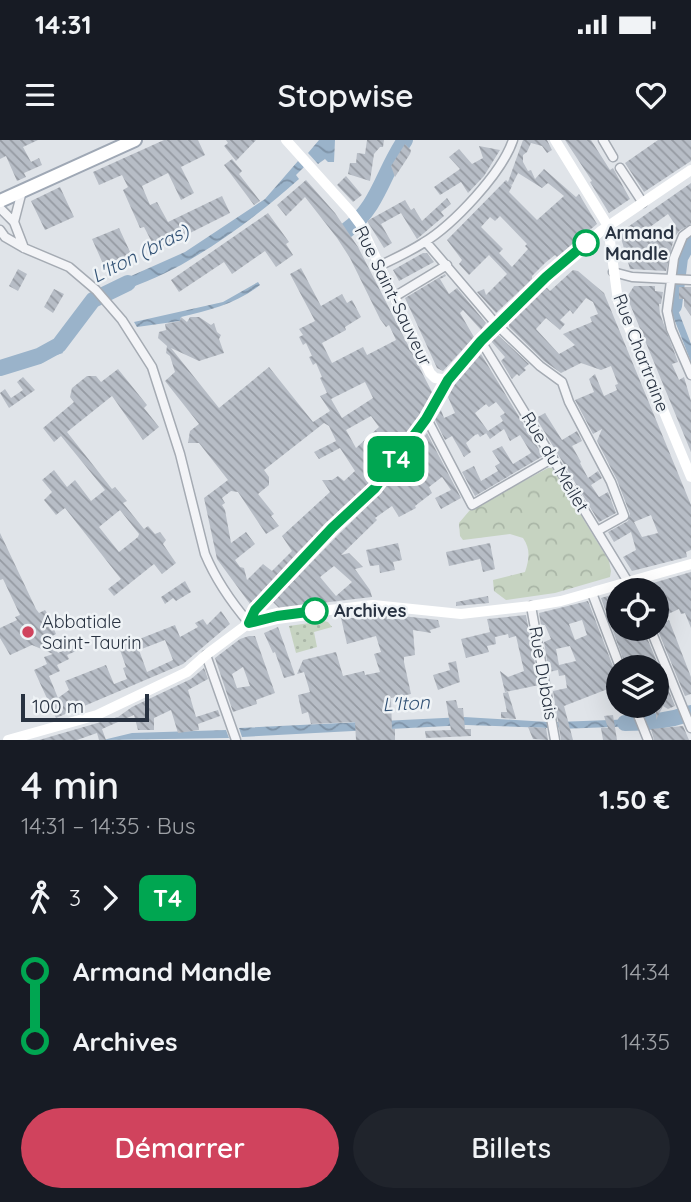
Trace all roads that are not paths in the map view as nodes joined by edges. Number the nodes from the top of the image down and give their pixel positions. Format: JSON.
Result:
{"nodes":[{"id":1,"x":135,"y":140,"type":"edge"},
{"id":2,"x":286,"y":140,"type":"edge"},
{"id":3,"x":513,"y":140,"type":"edge"},
{"id":4,"x":555,"y":140,"type":"edge"},
{"id":5,"x":603,"y":140,"type":"edge"},
{"id":6,"x":612,"y":156,"type":"dead end"},
{"id":7,"x":620,"y":168,"type":"dead end"},
{"id":8,"x":691,"y":170,"type":"edge"},
{"id":9,"x":22,"y":191,"type":"junction"},
{"id":10,"x":0,"y":201,"type":"edge"},
{"id":11,"x":643,"y":203,"type":"junction"},
{"id":12,"x":0,"y":208,"type":"edge"},
{"id":13,"x":14,"y":222,"type":"junction"},
{"id":14,"x":608,"y":226,"type":"junction"},
{"id":15,"x":0,"y":230,"type":"edge"},
{"id":16,"x":691,"y":230,"type":"edge"},
{"id":17,"x":426,"y":242,"type":"junction"},
{"id":18,"x":24,"y":248,"type":"junction"},
{"id":19,"x":447,"y":265,"type":"junction"},
{"id":20,"x":379,"y":266,"type":"junction"},
{"id":21,"x":613,"y":272,"type":"junction"},
{"id":22,"x":670,"y":279,"type":"junction"},
{"id":23,"x":687,"y":280,"type":"edge"},
{"id":24,"x":394,"y":297,"type":"junction"},
{"id":25,"x":496,"y":324,"type":"junction"},
{"id":26,"x":481,"y":341,"type":"junction"},
{"id":27,"x":691,"y":375,"type":"edge"},
{"id":28,"x":448,"y":380,"type":"junction"},
{"id":29,"x":426,"y":419,"type":"junction"},
{"id":30,"x":553,"y":458,"type":"junction"},
{"id":31,"x":691,"y":477,"type":"edge"},
{"id":32,"x":597,"y":531,"type":"junction"},
{"id":33,"x":691,"y":564,"type":"edge"},
{"id":34,"x":626,"y":578,"type":"edge"},
{"id":35,"x":653,"y":578,"type":"edge"},
{"id":36,"x":606,"y":590,"type":"edge"},
{"id":37,"x":592,"y":593,"type":"junction"},
{"id":38,"x":266,"y":600,"type":"junction"},
{"id":39,"x":531,"y":606,"type":"junction"},
{"id":40,"x":277,"y":616,"type":"junction"},
{"id":41,"x":249,"y":623,"type":"junction"},
{"id":42,"x":656,"y":641,"type":"edge"},
{"id":43,"x":206,"y":655,"type":"junction"},
{"id":44,"x":615,"y":655,"type":"edge"},
{"id":45,"x":639,"y":718,"type":"edge"},
{"id":46,"x":691,"y":725,"type":"edge"},
{"id":47,"x":236,"y":739,"type":"edge"},
{"id":48,"x":8,"y":740,"type":"edge"},
{"id":49,"x":555,"y":740,"type":"edge"},
{"id":50,"x":648,"y":740,"type":"edge"}],
"edges":[{"from":1,"to":9,"type":"main road"},
{"from":2,"to":20,"type":"main road","name":"Rue Saint-Sauveur"},
{"from":3,"to":17,"type":"street"},
{"from":4,"to":14,"type":"main road"},
{"from":5,"to":6,"type":"street"},
{"from":7,"to":11,"type":"street"},
{"from":8,"to":11,"type":"main road"},
{"from":9,"to":10,"type":"main road"},
{"from":9,"to":13,"type":"street"},
{"from":11,"to":14,"type":"main road"},
{"from":12,"to":13,"type":"street"},
{"from":13,"to":18,"type":"street"},
{"from":14,"to":21,"type":"main road","name":"Rue Chartraine"},
{"from":14,"to":25,"type":"main road"},
{"from":15,"to":18,"type":"street"},
{"from":16,"to":22,"type":"street"},
{"from":17,"to":19,"type":"street"},
{"from":17,"to":20,"type":"street"},
{"from":18,"to":41,"type":"street"},
{"from":19,"to":24,"type":"street"},
{"from":19,"to":25,"type":"street"},
{"from":20,"to":24,"type":"main road","name":"Rue Saint-Sauveur"},
{"from":21,"to":22,"type":"street"},
{"from":21,"to":31,"type":"main road","name":"Rue Chartraine"},
{"from":22,"to":23,"type":"street"},
{"from":22,"to":27,"type":"street"},
{"from":24,"to":28,"type":"main road","name":"Rue Saint-Sauveur"},
{"from":25,"to":26,"type":"main road"},
{"from":25,"to":32,"type":"street"},
{"from":26,"to":28,"type":"main road"},
{"from":26,"to":30,"type":"street","name":"Rue du Meilet"},
{"from":28,"to":29,"type":"main road"},
{"from":29,"to":30,"type":"street"},
{"from":29,"to":38,"type":"main road"},
{"from":30,"to":32,"type":"street","name":"Rue du Meilet"},
{"from":32,"to":34,"type":"street","name":"Rue du Meilet"},
{"from":33,"to":35,"type":"main road"},
{"from":36,"to":37,"type":"main road"},
{"from":37,"to":39,"type":"main road"},
{"from":37,"to":44,"type":"street"},
{"from":38,"to":40,"type":"main road"},
{"from":38,"to":41,"type":"main road"},
{"from":39,"to":40,"type":"main road"},
{"from":39,"to":49,"type":"street","name":"Rue Dubais"},
{"from":40,"to":41,"type":"main road"},
{"from":41,"to":43,"type":"main road"},
{"from":42,"to":46,"type":"street"},
{"from":43,"to":47,"type":"street"},
{"from":43,"to":48,"type":"main road"},
{"from":45,"to":50,"type":"street"}]}
